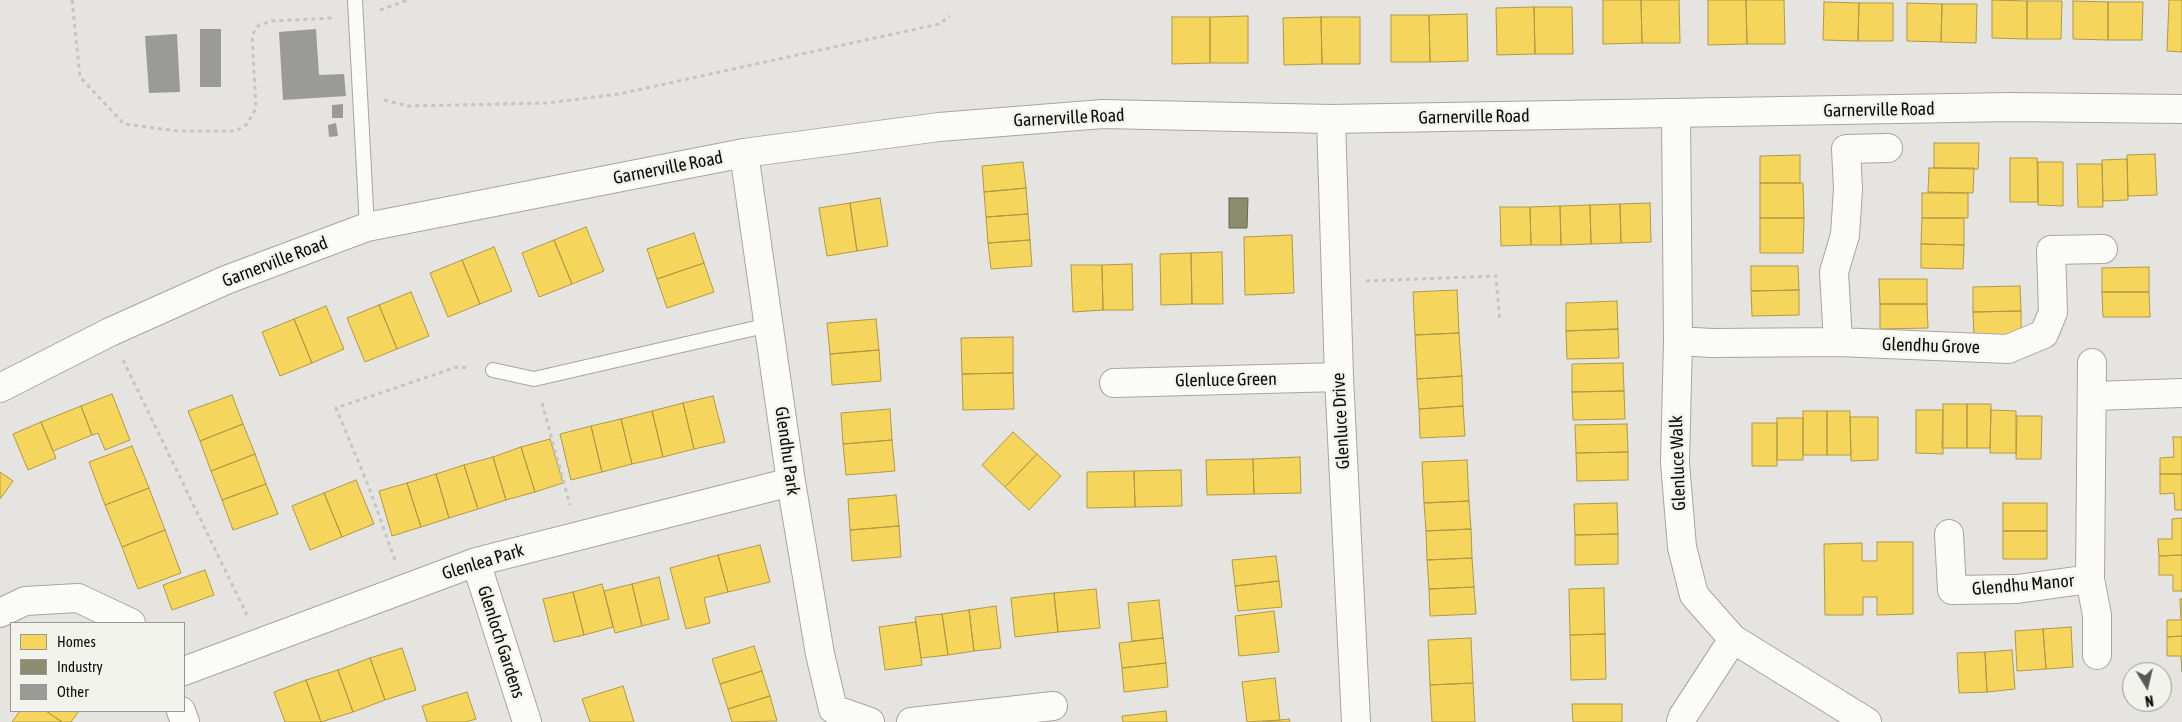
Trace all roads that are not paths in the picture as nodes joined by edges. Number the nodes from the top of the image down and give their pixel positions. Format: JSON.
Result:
{"nodes":[{"id":1,"x":355,"y":0,"type":"edge"},
{"id":2,"x":2182,"y":109,"type":"edge"},
{"id":3,"x":1676,"y":114,"type":"junction"},
{"id":4,"x":1331,"y":120,"type":"junction"},
{"id":5,"x":1888,"y":148,"type":"dead end"},
{"id":6,"x":744,"y":153,"type":"junction"},
{"id":7,"x":367,"y":227,"type":"junction"},
{"id":8,"x":2103,"y":249,"type":"dead end"},
{"id":9,"x":769,"y":325,"type":"junction"},
{"id":10,"x":1678,"y":341,"type":"junction"},
{"id":11,"x":1838,"y":342,"type":"junction"},
{"id":12,"x":2092,"y":363,"type":"dead end"},
{"id":13,"x":493,"y":370,"type":"road end"},
{"id":14,"x":1338,"y":377,"type":"junction"},
{"id":15,"x":1114,"y":383,"type":"dead end"},
{"id":16,"x":0,"y":388,"type":"edge"},
{"id":17,"x":2182,"y":393,"type":"edge"},
{"id":18,"x":2093,"y":396,"type":"junction"},
{"id":19,"x":791,"y":482,"type":"junction"},
{"id":20,"x":1949,"y":534,"type":"dead end"},
{"id":21,"x":476,"y":562,"type":"junction"},
{"id":22,"x":2090,"y":579,"type":"junction"},
{"id":23,"x":0,"y":613,"type":"edge"},
{"id":24,"x":129,"y":622,"type":"edge"},
{"id":25,"x":1733,"y":639,"type":"junction"},
{"id":26,"x":2097,"y":654,"type":"dead end"},
{"id":27,"x":185,"y":671,"type":"edge"},
{"id":28,"x":1053,"y":706,"type":"dead end"},
{"id":29,"x":527,"y":722,"type":"edge"},
{"id":30,"x":870,"y":722,"type":"edge"},
{"id":31,"x":912,"y":722,"type":"edge"},
{"id":32,"x":1356,"y":722,"type":"edge"},
{"id":33,"x":1681,"y":722,"type":"edge"},
{"id":34,"x":1867,"y":722,"type":"edge"}],
"edges":[{"from":1,"to":7,"type":"lane"},
{"from":2,"to":3,"type":"street","name":"Garnerville Road"},
{"from":3,"to":4,"type":"street","name":"Garnerville Road"},
{"from":3,"to":10,"type":"street","name":"Glenluce Walk"},
{"from":4,"to":6,"type":"street","name":"Garnerville Road"},
{"from":4,"to":14,"type":"street","name":"Glenluce Drive"},
{"from":5,"to":11,"type":"street"},
{"from":6,"to":7,"type":"street","name":"Garnerville Road"},
{"from":6,"to":9,"type":"street","name":"Glendhu Park"},
{"from":7,"to":16,"type":"street","name":"Garnerville Road"},
{"from":8,"to":11,"type":"street","name":"Glendhu Grove"},
{"from":9,"to":13,"type":"lane"},
{"from":9,"to":19,"type":"street","name":"Glendhu Park"},
{"from":10,"to":11,"type":"street","name":"Glendhu Grove"},
{"from":10,"to":25,"type":"street","name":"Glenluce Walk"},
{"from":12,"to":18,"type":"street","name":"Glendhu Manor"},
{"from":14,"to":15,"type":"street","name":"Glenluce Green"},
{"from":14,"to":32,"type":"street","name":"Glenluce Drive"},
{"from":17,"to":18,"type":"street"},
{"from":18,"to":22,"type":"street","name":"Glendhu Manor"},
{"from":19,"to":21,"type":"street","name":"Glenlea Park"},
{"from":19,"to":30,"type":"street","name":"Glendhu Park"},
{"from":20,"to":22,"type":"street","name":"Glendhu Manor"},
{"from":21,"to":27,"type":"street","name":"Glenlea Park"},
{"from":21,"to":29,"type":"street","name":"Glenloch Gardens"},
{"from":22,"to":26,"type":"street","name":"Glendhu Manor"},
{"from":23,"to":24,"type":"street"},
{"from":25,"to":33,"type":"street"},
{"from":25,"to":34,"type":"street","name":"Glenluce Walk"},
{"from":28,"to":31,"type":"street"}]}
